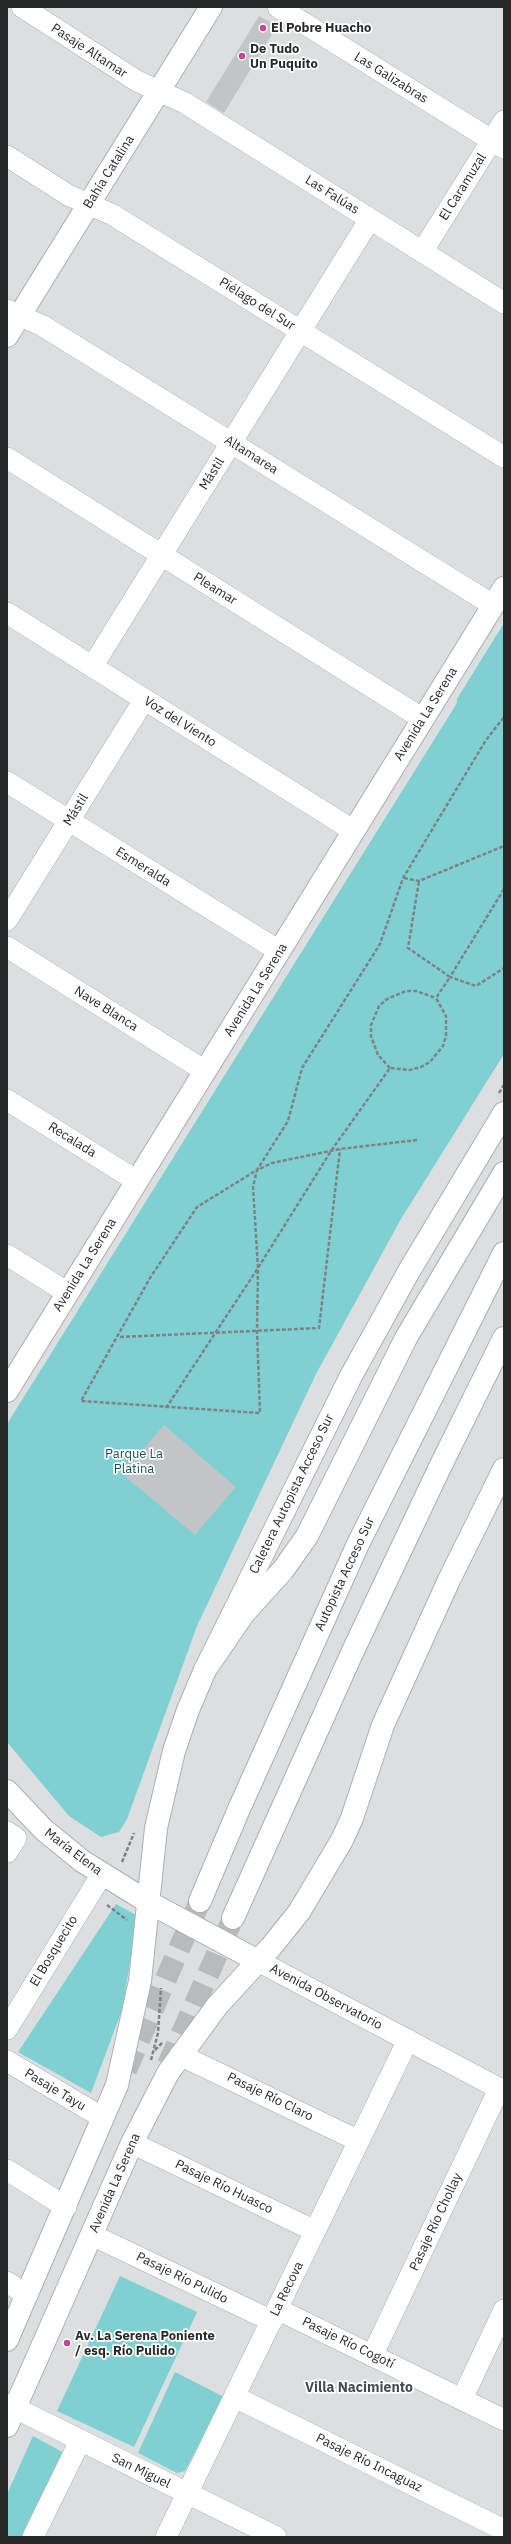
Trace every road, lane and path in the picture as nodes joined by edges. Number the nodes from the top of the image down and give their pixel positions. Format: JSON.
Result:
{"nodes":[{"id":1,"x":22,"y":7,"type":"edge"},
{"id":2,"x":211,"y":7,"type":"edge"},
{"id":3,"x":278,"y":7,"type":"edge"},
{"id":4,"x":159,"y":91,"type":"junction"},
{"id":5,"x":504,"y":121,"type":"edge"},
{"id":6,"x":498,"y":145,"type":"edge"},
{"id":7,"x":7,"y":156,"type":"edge"},
{"id":8,"x":89,"y":204,"type":"junction"},
{"id":9,"x":370,"y":219,"type":"junction"},
{"id":10,"x":422,"y":252,"type":"junction"},
{"id":11,"x":504,"y":303,"type":"edge"},
{"id":12,"x":13,"y":313,"type":"edge"},
{"id":13,"x":300,"y":331,"type":"junction"},
{"id":14,"x":7,"y":336,"type":"edge"},
{"id":15,"x":231,"y":443,"type":"junction"},
{"id":16,"x":504,"y":457,"type":"edge"},
{"id":17,"x":7,"y":458,"type":"edge"},
{"id":18,"x":162,"y":555,"type":"junction"},
{"id":19,"x":499,"y":597,"type":"edge"},
{"id":20,"x":7,"y":613,"type":"edge"},
{"id":21,"x":92,"y":667,"type":"junction"},
{"id":22,"x":144,"y":700,"type":"junction"},
{"id":23,"x":504,"y":717,"type":"edge"},
{"id":24,"x":423,"y":719,"type":"junction"},
{"id":25,"x":7,"y":782,"type":"edge"},
{"id":26,"x":69,"y":820,"type":"junction"},
{"id":27,"x":354,"y":831,"type":"junction"},
{"id":28,"x":504,"y":846,"type":"edge"},
{"id":29,"x":403,"y":878,"type":"junction"},
{"id":30,"x":419,"y":881,"type":"junction"},
{"id":31,"x":504,"y":889,"type":"edge"},
{"id":32,"x":7,"y":920,"type":"edge"},
{"id":33,"x":7,"y":947,"type":"edge"},
{"id":34,"x":280,"y":951,"type":"junction"},
{"id":35,"x":504,"y":968,"type":"edge"},
{"id":36,"x":450,"y":976,"type":"junction"},
{"id":37,"x":436,"y":998,"type":"junction"},
{"id":38,"x":390,"y":1068,"type":"junction"},
{"id":39,"x":205,"y":1071,"type":"junction"},
{"id":40,"x":7,"y":1100,"type":"edge"},
{"id":41,"x":504,"y":1113,"type":"edge"},
{"id":42,"x":417,"y":1140,"type":"dead end"},
{"id":43,"x":340,"y":1149,"type":"junction"},
{"id":44,"x":331,"y":1151,"type":"junction"},
{"id":45,"x":257,"y":1170,"type":"junction"},
{"id":46,"x":504,"y":1173,"type":"edge"},
{"id":47,"x":137,"y":1181,"type":"junction"},
{"id":48,"x":504,"y":1253,"type":"edge"},
{"id":49,"x":7,"y":1255,"type":"edge"},
{"id":50,"x":258,"y":1268,"type":"junction"},
{"id":51,"x":68,"y":1293,"type":"junction"},
{"id":52,"x":215,"y":1332,"type":"junction"},
{"id":53,"x":257,"y":1332,"type":"junction"},
{"id":54,"x":119,"y":1337,"type":"junction"},
{"id":55,"x":504,"y":1338,"type":"edge"},
{"id":56,"x":7,"y":1391,"type":"edge"},
{"id":57,"x":166,"y":1408,"type":"junction"},
{"id":58,"x":504,"y":1469,"type":"edge"},
{"id":59,"x":205,"y":1670,"type":"junction"},
{"id":60,"x":7,"y":1791,"type":"edge"},
{"id":61,"x":102,"y":1874,"type":"junction"},
{"id":62,"x":200,"y":1901,"type":"tunnel mouth"},
{"id":63,"x":148,"y":1902,"type":"junction"},
{"id":64,"x":233,"y":1918,"type":"tunnel mouth"},
{"id":65,"x":258,"y":1960,"type":"junction"},
{"id":66,"x":7,"y":2028,"type":"edge"},
{"id":67,"x":408,"y":2040,"type":"junction"},
{"id":68,"x":180,"y":2054,"type":"junction"},
{"id":69,"x":7,"y":2061,"type":"edge"},
{"id":70,"x":502,"y":2090,"type":"edge"},
{"id":71,"x":103,"y":2118,"type":"junction"},
{"id":72,"x":359,"y":2142,"type":"junction"},
{"id":73,"x":132,"y":2143,"type":"junction"},
{"id":74,"x":7,"y":2170,"type":"edge"},
{"id":75,"x":66,"y":2207,"type":"junction"},
{"id":76,"x":315,"y":2231,"type":"junction"},
{"id":77,"x":92,"y":2235,"type":"junction"},
{"id":78,"x":7,"y":2282,"type":"edge"},
{"id":79,"x":27,"y":2295,"type":"junction"},
{"id":80,"x":504,"y":2310,"type":"edge"},
{"id":81,"x":275,"y":2315,"type":"junction"},
{"id":82,"x":7,"y":2340,"type":"edge"},
{"id":83,"x":372,"y":2356,"type":"junction"},
{"id":84,"x":235,"y":2396,"type":"junction"},
{"id":85,"x":462,"y":2399,"type":"junction"},
{"id":86,"x":10,"y":2413,"type":"edge"},
{"id":87,"x":504,"y":2420,"type":"edge"},
{"id":88,"x":80,"y":2441,"type":"junction"},
{"id":89,"x":187,"y":2494,"type":"junction"},
{"id":90,"x":504,"y":2530,"type":"edge"},
{"id":91,"x":33,"y":2537,"type":"edge"},
{"id":92,"x":166,"y":2537,"type":"edge"},
{"id":93,"x":276,"y":2537,"type":"edge"}],
"edges":[{"from":1,"to":4,"type":"street","name":"Pasaje Altamar"},
{"from":2,"to":4,"type":"main road","name":"Bahía Catalina"},
{"from":3,"to":6,"type":"street","name":"Las Galizabras"},
{"from":4,"to":8,"type":"main road","name":"Bahía Catalina"},
{"from":4,"to":9,"type":"street","name":"Las Falúas"},
{"from":5,"to":6,"type":"street","name":"El Caramuzal"},
{"from":6,"to":10,"type":"street","name":"El Caramuzal"},
{"from":7,"to":8,"type":"street","name":"Piélago del Sur"},
{"from":8,"to":12,"type":"main road","name":"Bahía Catalina"},
{"from":8,"to":13,"type":"street","name":"Piélago del Sur"},
{"from":9,"to":10,"type":"street","name":"Las Falúas"},
{"from":9,"to":13,"type":"street","name":"Mástil"},
{"from":10,"to":11,"type":"street","name":"Las Falúas"},
{"from":12,"to":14,"type":"main road","name":"Bahía Catalina"},
{"from":12,"to":15,"type":"street","name":"Altamarea"},
{"from":13,"to":15,"type":"street","name":"Mástil"},
{"from":13,"to":16,"type":"street","name":"Piélago del Sur"},
{"from":15,"to":18,"type":"street","name":"Mástil"},
{"from":15,"to":19,"type":"street","name":"Altamarea"},
{"from":17,"to":18,"type":"street","name":"Pleamar"},
{"from":18,"to":21,"type":"street","name":"Mástil"},
{"from":18,"to":24,"type":"street","name":"Pleamar"},
{"from":19,"to":24,"type":"main road","name":"Avenida La Serena"},
{"from":20,"to":21,"type":"street","name":"Voz del Viento"},
{"from":21,"to":22,"type":"street","name":"Voz del Viento"},
{"from":22,"to":26,"type":"street","name":"Mástil"},
{"from":22,"to":27,"type":"street","name":"Voz del Viento"},
{"from":23,"to":29,"type":"path"},
{"from":24,"to":27,"type":"main road","name":"Avenida La Serena"},
{"from":25,"to":26,"type":"street","name":"Esmeralda"},
{"from":26,"to":32,"type":"street","name":"Mástil"},
{"from":26,"to":34,"type":"street","name":"Esmeralda"},
{"from":27,"to":34,"type":"main road","name":"Avenida La Serena"},
{"from":28,"to":30,"type":"path"},
{"from":29,"to":30,"type":"path"},
{"from":29,"to":45,"type":"path"},
{"from":30,"to":36,"type":"path"},
{"from":31,"to":36,"type":"path"},
{"from":33,"to":39,"type":"street","name":"Nave Blanca"},
{"from":34,"to":39,"type":"main road","name":"Avenida La Serena"},
{"from":35,"to":36,"type":"path"},
{"from":36,"to":37,"type":"path"},
{"from":37,"to":38,"type":"path"},
{"from":37,"to":38,"type":"path"},
{"from":38,"to":44,"type":"path"},
{"from":39,"to":47,"type":"main road","name":"Avenida La Serena"},
{"from":40,"to":47,"type":"street","name":"Recalada"},
{"from":41,"to":59,"type":"main road","name":"Caletera Autopista Acceso Sur"},
{"from":42,"to":43,"type":"path"},
{"from":43,"to":44,"type":"path"},
{"from":43,"to":53,"type":"path"},
{"from":44,"to":45,"type":"path"},
{"from":44,"to":50,"type":"path"},
{"from":45,"to":50,"type":"path"},
{"from":45,"to":54,"type":"path"},
{"from":46,"to":59,"type":"main road"},
{"from":47,"to":51,"type":"main road","name":"Avenida La Serena"},
{"from":48,"to":62,"type":"main road","name":"Autopista Acceso Sur"},
{"from":49,"to":51,"type":"street"},
{"from":50,"to":52,"type":"path"},
{"from":50,"to":53,"type":"path"},
{"from":51,"to":56,"type":"main road","name":"Avenida La Serena"},
{"from":52,"to":53,"type":"path"},
{"from":52,"to":54,"type":"path"},
{"from":52,"to":57,"type":"path"},
{"from":53,"to":57,"type":"path"},
{"from":54,"to":57,"type":"path"},
{"from":55,"to":64,"type":"main road"},
{"from":58,"to":65,"type":"main road"},
{"from":59,"to":63,"type":"main road","name":"Caletera Autopista Acceso Sur"},
{"from":60,"to":61,"type":"main road","name":"María Elena"},
{"from":61,"to":63,"type":"main road","name":"María Elena"},
{"from":61,"to":66,"type":"street","name":"El Bosquecito"},
{"from":63,"to":65,"type":"main road","name":"Avenida Observatorio"},
{"from":63,"to":71,"type":"main road"},
{"from":65,"to":67,"type":"street","name":"Avenida Observatorio"},
{"from":65,"to":68,"type":"main road","name":"Avenida La Serena"},
{"from":67,"to":70,"type":"street","name":"Avenida Observatorio"},
{"from":67,"to":72,"type":"street","name":"La Recova"},
{"from":68,"to":72,"type":"street","name":"Pasaje Río Claro"},
{"from":68,"to":73,"type":"main road","name":"Avenida La Serena"},
{"from":69,"to":71,"type":"street","name":"Pasaje Tayu"},
{"from":70,"to":83,"type":"street","name":"Pasaje Río Chollay"},
{"from":71,"to":75,"type":"main road"},
{"from":72,"to":76,"type":"street","name":"La Recova"},
{"from":73,"to":76,"type":"street","name":"Pasaje Río Huasco"},
{"from":73,"to":77,"type":"main road","name":"Avenida La Serena"},
{"from":74,"to":75,"type":"street"},
{"from":75,"to":79,"type":"main road"},
{"from":76,"to":81,"type":"street","name":"La Recova"},
{"from":77,"to":81,"type":"street","name":"Pasaje Río Pulido"},
{"from":77,"to":86,"type":"main road","name":"Avenida La Serena"},
{"from":78,"to":79,"type":"street"},
{"from":79,"to":82,"type":"main road"},
{"from":80,"to":85,"type":"street"},
{"from":81,"to":83,"type":"street","name":"Pasaje Río Cogotí"},
{"from":81,"to":84,"type":"street","name":"La Recova"},
{"from":83,"to":85,"type":"street","name":"Pasaje Río Cogotí"},
{"from":84,"to":89,"type":"street","name":"La Recova"},
{"from":84,"to":90,"type":"street","name":"Pasaje Río Incaguaz"},
{"from":85,"to":87,"type":"street","name":"Pasaje Río Cogotí"},
{"from":86,"to":88,"type":"street","name":"San Miguel"},
{"from":88,"to":89,"type":"street","name":"San Miguel"},
{"from":88,"to":91,"type":"street"},
{"from":89,"to":92,"type":"street","name":"La Recova"},
{"from":89,"to":93,"type":"street","name":"San Miguel"}]}
